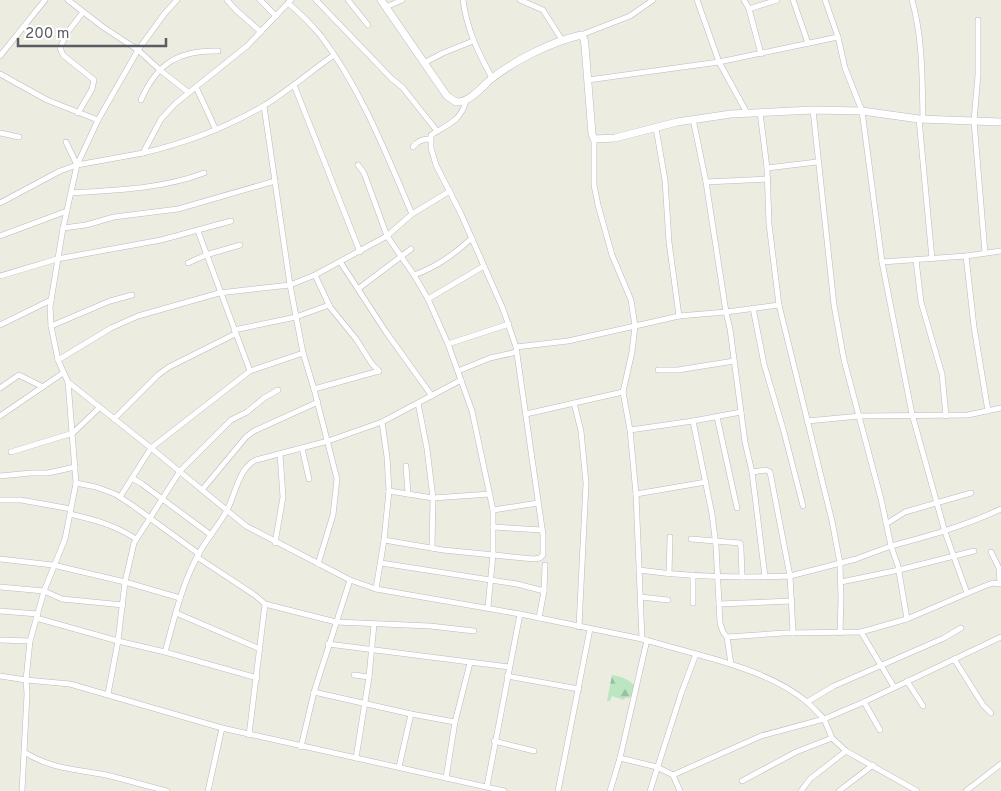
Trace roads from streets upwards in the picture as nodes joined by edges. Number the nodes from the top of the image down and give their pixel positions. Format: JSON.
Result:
{"nodes":[{"id":1,"x":45,"y":0,"type":"edge"},
{"id":2,"x":68,"y":0,"type":"edge"},
{"id":3,"x":228,"y":0,"type":"edge"},
{"id":4,"x":260,"y":0,"type":"edge"},
{"id":5,"x":316,"y":0,"type":"edge"},
{"id":6,"x":348,"y":0,"type":"edge"},
{"id":7,"x":381,"y":0,"type":"edge"},
{"id":8,"x":402,"y":0,"type":"edge"},
{"id":9,"x":463,"y":0,"type":"edge"},
{"id":10,"x":520,"y":0,"type":"edge"},
{"id":11,"x":653,"y":0,"type":"edge"},
{"id":12,"x":705,"y":0,"type":"edge"},
{"id":13,"x":744,"y":0,"type":"edge"},
{"id":14,"x":777,"y":0,"type":"edge"},
{"id":15,"x":793,"y":0,"type":"edge"},
{"id":16,"x":825,"y":0,"type":"edge"},
{"id":17,"x":912,"y":0,"type":"edge"},
{"id":18,"x":175,"y":1,"type":"edge"},
{"id":19,"x":290,"y":1,"type":"edge"},
{"id":20,"x":697,"y":1,"type":"edge"},
{"id":21,"x":386,"y":7,"type":"junction"},
{"id":22,"x":749,"y":9,"type":"junction"},
{"id":23,"x":83,"y":12,"type":"junction"},
{"id":24,"x":276,"y":16,"type":"junction"},
{"id":25,"x":978,"y":20,"type":"dead end"},
{"id":26,"x":368,"y":25,"type":"dead end"},
{"id":27,"x":261,"y":32,"type":"junction"},
{"id":28,"x":581,"y":35,"type":"junction"},
{"id":29,"x":838,"y":37,"type":"junction"},
{"id":30,"x":562,"y":40,"type":"junction"},
{"id":31,"x":473,"y":41,"type":"junction"},
{"id":32,"x":808,"y":43,"type":"junction"},
{"id":33,"x":138,"y":50,"type":"junction"},
{"id":34,"x":218,"y":51,"type":"dead end"},
{"id":35,"x":761,"y":54,"type":"junction"},
{"id":36,"x":334,"y":55,"type":"junction"},
{"id":37,"x":0,"y":56,"type":"edge"},
{"id":38,"x":719,"y":62,"type":"junction"},
{"id":39,"x":424,"y":63,"type":"junction"},
{"id":40,"x":160,"y":70,"type":"junction"},
{"id":41,"x":0,"y":74,"type":"edge"},
{"id":42,"x":492,"y":78,"type":"junction"},
{"id":43,"x":588,"y":80,"type":"junction"},
{"id":44,"x":294,"y":85,"type":"junction"},
{"id":45,"x":196,"y":87,"type":"junction"},
{"id":46,"x":188,"y":92,"type":"junction"},
{"id":47,"x":141,"y":100,"type":"dead end"},
{"id":48,"x":466,"y":100,"type":"junction"},
{"id":49,"x":264,"y":106,"type":"junction"},
{"id":50,"x":813,"y":110,"type":"junction"},
{"id":51,"x":862,"y":111,"type":"junction"},
{"id":52,"x":760,"y":112,"type":"junction"},
{"id":53,"x":78,"y":113,"type":"junction"},
{"id":54,"x":747,"y":113,"type":"junction"},
{"id":55,"x":693,"y":119,"type":"junction"},
{"id":56,"x":921,"y":119,"type":"junction"},
{"id":57,"x":98,"y":120,"type":"junction"},
{"id":58,"x":974,"y":121,"type":"junction"},
{"id":59,"x":1001,"y":122,"type":"edge"},
{"id":60,"x":656,"y":128,"type":"junction"},
{"id":61,"x":216,"y":130,"type":"junction"},
{"id":62,"x":438,"y":131,"type":"junction"},
{"id":63,"x":0,"y":134,"type":"edge"},
{"id":64,"x":19,"y":137,"type":"dead end"},
{"id":65,"x":430,"y":138,"type":"junction"},
{"id":66,"x":594,"y":139,"type":"junction"},
{"id":67,"x":66,"y":142,"type":"dead end"},
{"id":68,"x":413,"y":147,"type":"dead end"},
{"id":69,"x":143,"y":153,"type":"junction"},
{"id":70,"x":817,"y":162,"type":"junction"},
{"id":71,"x":78,"y":165,"type":"junction"},
{"id":72,"x":358,"y":165,"type":"dead end"},
{"id":73,"x":767,"y":168,"type":"junction"},
{"id":74,"x":204,"y":173,"type":"dead end"},
{"id":75,"x":768,"y":178,"type":"junction"},
{"id":76,"x":275,"y":181,"type":"junction"},
{"id":77,"x":706,"y":182,"type":"junction"},
{"id":78,"x":450,"y":191,"type":"junction"},
{"id":79,"x":71,"y":193,"type":"junction"},
{"id":80,"x":0,"y":203,"type":"edge"},
{"id":81,"x":67,"y":211,"type":"junction"},
{"id":82,"x":412,"y":214,"type":"junction"},
{"id":83,"x":231,"y":221,"type":"dead end"},
{"id":84,"x":63,"y":228,"type":"junction"},
{"id":85,"x":198,"y":231,"type":"junction"},
{"id":86,"x":0,"y":236,"type":"edge"},
{"id":87,"x":387,"y":236,"type":"junction"},
{"id":88,"x":472,"y":238,"type":"junction"},
{"id":89,"x":240,"y":245,"type":"dead end"},
{"id":90,"x":411,"y":249,"type":"dead end"},
{"id":91,"x":1001,"y":251,"type":"edge"},
{"id":92,"x":360,"y":252,"type":"junction"},
{"id":93,"x":984,"y":253,"type":"junction"},
{"id":94,"x":206,"y":255,"type":"junction"},
{"id":95,"x":966,"y":256,"type":"junction"},
{"id":96,"x":402,"y":257,"type":"junction"},
{"id":97,"x":57,"y":259,"type":"junction"},
{"id":98,"x":932,"y":259,"type":"junction"},
{"id":99,"x":916,"y":260,"type":"junction"},
{"id":100,"x":882,"y":262,"type":"junction"},
{"id":101,"x":188,"y":263,"type":"dead end"},
{"id":102,"x":341,"y":263,"type":"junction"},
{"id":103,"x":484,"y":266,"type":"junction"},
{"id":104,"x":414,"y":275,"type":"junction"},
{"id":105,"x":0,"y":276,"type":"edge"},
{"id":106,"x":315,"y":276,"type":"junction"},
{"id":107,"x":290,"y":285,"type":"junction"},
{"id":108,"x":358,"y":289,"type":"junction"},
{"id":109,"x":219,"y":293,"type":"junction"},
{"id":110,"x":132,"y":295,"type":"dead end"},
{"id":111,"x":428,"y":299,"type":"junction"},
{"id":112,"x":51,"y":300,"type":"junction"},
{"id":113,"x":329,"y":305,"type":"junction"},
{"id":114,"x":778,"y":305,"type":"junction"},
{"id":115,"x":753,"y":308,"type":"junction"},
{"id":116,"x":726,"y":312,"type":"junction"},
{"id":117,"x":679,"y":316,"type":"junction"},
{"id":118,"x":296,"y":317,"type":"junction"},
{"id":119,"x":508,"y":324,"type":"junction"},
{"id":120,"x":0,"y":325,"type":"edge"},
{"id":121,"x":52,"y":326,"type":"junction"},
{"id":122,"x":635,"y":326,"type":"junction"},
{"id":123,"x":235,"y":332,"type":"junction"},
{"id":124,"x":448,"y":344,"type":"junction"},
{"id":125,"x":516,"y":350,"type":"junction"},
{"id":126,"x":303,"y":353,"type":"junction"},
{"id":127,"x":58,"y":360,"type":"junction"},
{"id":128,"x":734,"y":361,"type":"junction"},
{"id":129,"x":658,"y":370,"type":"dead end"},
{"id":130,"x":250,"y":371,"type":"junction"},
{"id":131,"x":458,"y":371,"type":"junction"},
{"id":132,"x":63,"y":373,"type":"junction"},
{"id":133,"x":461,"y":380,"type":"junction"},
{"id":134,"x":68,"y":382,"type":"junction"},
{"id":135,"x":43,"y":387,"type":"junction"},
{"id":136,"x":0,"y":388,"type":"edge"},
{"id":137,"x":314,"y":389,"type":"junction"},
{"id":138,"x":278,"y":390,"type":"dead end"},
{"id":139,"x":622,"y":392,"type":"junction"},
{"id":140,"x":432,"y":396,"type":"junction"},
{"id":141,"x":318,"y":402,"type":"junction"},
{"id":142,"x":574,"y":403,"type":"junction"},
{"id":143,"x":418,"y":404,"type":"junction"},
{"id":144,"x":99,"y":408,"type":"junction"},
{"id":145,"x":1001,"y":408,"type":"edge"},
{"id":146,"x":988,"y":411,"type":"junction"},
{"id":147,"x":741,"y":412,"type":"junction"},
{"id":148,"x":526,"y":414,"type":"junction"},
{"id":149,"x":912,"y":414,"type":"junction"},
{"id":150,"x":0,"y":416,"type":"edge"},
{"id":151,"x":860,"y":416,"type":"junction"},
{"id":152,"x":946,"y":416,"type":"junction"},
{"id":153,"x":717,"y":417,"type":"junction"},
{"id":154,"x":114,"y":420,"type":"junction"},
{"id":155,"x":693,"y":421,"type":"junction"},
{"id":156,"x":807,"y":421,"type":"junction"},
{"id":157,"x":382,"y":422,"type":"junction"},
{"id":158,"x":630,"y":430,"type":"junction"},
{"id":159,"x":73,"y":434,"type":"junction"},
{"id":160,"x":328,"y":441,"type":"junction"},
{"id":161,"x":151,"y":448,"type":"junction"},
{"id":162,"x":302,"y":448,"type":"junction"},
{"id":163,"x":11,"y":452,"type":"dead end"},
{"id":164,"x":280,"y":454,"type":"junction"},
{"id":165,"x":406,"y":466,"type":"dead end"},
{"id":166,"x":75,"y":467,"type":"junction"},
{"id":167,"x":180,"y":471,"type":"junction"},
{"id":168,"x":752,"y":472,"type":"junction"},
{"id":169,"x":0,"y":476,"type":"edge"},
{"id":170,"x":132,"y":478,"type":"junction"},
{"id":171,"x":309,"y":480,"type":"dead end"},
{"id":172,"x":706,"y":482,"type":"junction"},
{"id":173,"x":76,"y":483,"type":"junction"},
{"id":174,"x":202,"y":490,"type":"junction"},
{"id":175,"x":389,"y":491,"type":"junction"},
{"id":176,"x":971,"y":493,"type":"dead end"},
{"id":177,"x":408,"y":494,"type":"junction"},
{"id":178,"x":490,"y":494,"type":"junction"},
{"id":179,"x":636,"y":494,"type":"junction"},
{"id":180,"x":120,"y":497,"type":"junction"},
{"id":181,"x":162,"y":498,"type":"junction"},
{"id":182,"x":433,"y":498,"type":"junction"},
{"id":183,"x":0,"y":500,"type":"edge"},
{"id":184,"x":538,"y":503,"type":"junction"},
{"id":185,"x":937,"y":504,"type":"junction"},
{"id":186,"x":803,"y":506,"type":"dead end"},
{"id":187,"x":737,"y":508,"type":"dead end"},
{"id":188,"x":1001,"y":509,"type":"edge"},
{"id":189,"x":493,"y":510,"type":"junction"},
{"id":190,"x":71,"y":511,"type":"junction"},
{"id":191,"x":227,"y":511,"type":"junction"},
{"id":192,"x":149,"y":518,"type":"junction"},
{"id":193,"x":886,"y":524,"type":"junction"},
{"id":194,"x":493,"y":527,"type":"junction"},
{"id":195,"x":542,"y":530,"type":"junction"},
{"id":196,"x":945,"y":532,"type":"junction"},
{"id":197,"x":211,"y":535,"type":"junction"},
{"id":198,"x":670,"y":536,"type":"dead end"},
{"id":199,"x":136,"y":539,"type":"junction"},
{"id":200,"x":691,"y":539,"type":"dead end"},
{"id":201,"x":384,"y":540,"type":"junction"},
{"id":202,"x":716,"y":540,"type":"junction"},
{"id":203,"x":275,"y":542,"type":"junction"},
{"id":204,"x":890,"y":546,"type":"junction"},
{"id":205,"x":432,"y":548,"type":"junction"},
{"id":206,"x":974,"y":550,"type":"dead end"},
{"id":207,"x":991,"y":552,"type":"dead end"},
{"id":208,"x":493,"y":554,"type":"junction"},
{"id":209,"x":198,"y":555,"type":"junction"},
{"id":210,"x":954,"y":556,"type":"junction"},
{"id":211,"x":0,"y":559,"type":"edge"},
{"id":212,"x":381,"y":563,"type":"junction"},
{"id":213,"x":840,"y":563,"type":"junction"},
{"id":214,"x":318,"y":564,"type":"junction"},
{"id":215,"x":54,"y":565,"type":"junction"},
{"id":216,"x":546,"y":565,"type":"dead end"},
{"id":217,"x":639,"y":570,"type":"junction"},
{"id":218,"x":899,"y":570,"type":"junction"},
{"id":219,"x":669,"y":574,"type":"junction"},
{"id":220,"x":693,"y":576,"type":"junction"},
{"id":221,"x":718,"y":576,"type":"junction"},
{"id":222,"x":790,"y":576,"type":"junction"},
{"id":223,"x":742,"y":577,"type":"junction"},
{"id":224,"x":765,"y":577,"type":"junction"},
{"id":225,"x":350,"y":580,"type":"junction"},
{"id":226,"x":490,"y":580,"type":"junction"},
{"id":227,"x":125,"y":582,"type":"junction"},
{"id":228,"x":840,"y":582,"type":"junction"},
{"id":229,"x":1001,"y":584,"type":"edge"},
{"id":230,"x":0,"y":587,"type":"edge"},
{"id":231,"x":376,"y":589,"type":"junction"},
{"id":232,"x":44,"y":591,"type":"junction"},
{"id":233,"x":544,"y":591,"type":"junction"},
{"id":234,"x":967,"y":593,"type":"junction"},
{"id":235,"x":641,"y":597,"type":"junction"},
{"id":236,"x":180,"y":598,"type":"junction"},
{"id":237,"x":668,"y":600,"type":"dead end"},
{"id":238,"x":792,"y":601,"type":"junction"},
{"id":239,"x":692,"y":603,"type":"dead end"},
{"id":240,"x":265,"y":604,"type":"junction"},
{"id":241,"x":719,"y":604,"type":"junction"},
{"id":242,"x":122,"y":605,"type":"junction"},
{"id":243,"x":488,"y":607,"type":"junction"},
{"id":244,"x":0,"y":611,"type":"edge"},
{"id":245,"x":176,"y":613,"type":"junction"},
{"id":246,"x":520,"y":614,"type":"junction"},
{"id":247,"x":37,"y":616,"type":"junction"},
{"id":248,"x":539,"y":618,"type":"junction"},
{"id":249,"x":907,"y":619,"type":"junction"},
{"id":250,"x":336,"y":622,"type":"junction"},
{"id":251,"x":374,"y":624,"type":"junction"},
{"id":252,"x":579,"y":627,"type":"junction"},
{"id":253,"x":961,"y":628,"type":"dead end"},
{"id":254,"x":590,"y":629,"type":"junction"},
{"id":255,"x":474,"y":631,"type":"dead end"},
{"id":256,"x":861,"y":632,"type":"junction"},
{"id":257,"x":793,"y":633,"type":"junction"},
{"id":258,"x":840,"y":633,"type":"junction"},
{"id":259,"x":727,"y":637,"type":"junction"},
{"id":260,"x":1001,"y":637,"type":"edge"},
{"id":261,"x":0,"y":640,"type":"edge"},
{"id":262,"x":645,"y":640,"type":"junction"},
{"id":263,"x":30,"y":641,"type":"junction"},
{"id":264,"x":118,"y":641,"type":"junction"},
{"id":265,"x":328,"y":644,"type":"junction"},
{"id":266,"x":260,"y":649,"type":"junction"},
{"id":267,"x":372,"y":650,"type":"junction"},
{"id":268,"x":166,"y":652,"type":"junction"},
{"id":269,"x":696,"y":654,"type":"junction"},
{"id":270,"x":954,"y":659,"type":"junction"},
{"id":271,"x":470,"y":662,"type":"junction"},
{"id":272,"x":731,"y":664,"type":"junction"},
{"id":273,"x":881,"y":665,"type":"junction"},
{"id":274,"x":509,"y":667,"type":"junction"},
{"id":275,"x":0,"y":676,"type":"edge"},
{"id":276,"x":354,"y":676,"type":"dead end"},
{"id":277,"x":507,"y":676,"type":"junction"},
{"id":278,"x":257,"y":678,"type":"junction"},
{"id":279,"x":369,"y":678,"type":"junction"},
{"id":280,"x":26,"y":680,"type":"junction"},
{"id":281,"x":907,"y":681,"type":"junction"},
{"id":282,"x":894,"y":687,"type":"junction"},
{"id":283,"x":579,"y":689,"type":"junction"},
{"id":284,"x":314,"y":692,"type":"junction"},
{"id":285,"x":108,"y":694,"type":"junction"},
{"id":286,"x":807,"y":702,"type":"junction"},
{"id":287,"x":864,"y":702,"type":"junction"},
{"id":288,"x":365,"y":703,"type":"junction"},
{"id":289,"x":923,"y":706,"type":"dead end"},
{"id":290,"x":991,"y":713,"type":"dead end"},
{"id":291,"x":410,"y":714,"type":"junction"},
{"id":292,"x":824,"y":719,"type":"junction"},
{"id":293,"x":456,"y":722,"type":"junction"},
{"id":294,"x":222,"y":728,"type":"junction"},
{"id":295,"x":880,"y":730,"type":"dead end"},
{"id":296,"x":249,"y":735,"type":"junction"},
{"id":297,"x":832,"y":738,"type":"junction"},
{"id":298,"x":494,"y":741,"type":"junction"},
{"id":299,"x":301,"y":747,"type":"junction"},
{"id":300,"x":534,"y":751,"type":"dead end"},
{"id":301,"x":846,"y":751,"type":"junction"},
{"id":302,"x":24,"y":752,"type":"junction"},
{"id":303,"x":356,"y":758,"type":"junction"},
{"id":304,"x":620,"y":758,"type":"junction"},
{"id":305,"x":1001,"y":764,"type":"edge"},
{"id":306,"x":873,"y":765,"type":"junction"},
{"id":307,"x":399,"y":767,"type":"junction"},
{"id":308,"x":658,"y":767,"type":"junction"},
{"id":309,"x":673,"y":775,"type":"junction"},
{"id":310,"x":446,"y":778,"type":"junction"},
{"id":311,"x":742,"y":781,"type":"dead end"},
{"id":312,"x":487,"y":786,"type":"junction"},
{"id":313,"x":915,"y":790,"type":"edge"},
{"id":314,"x":22,"y":791,"type":"edge"},
{"id":315,"x":167,"y":791,"type":"edge"},
{"id":316,"x":208,"y":791,"type":"edge"},
{"id":317,"x":504,"y":791,"type":"edge"},
{"id":318,"x":558,"y":791,"type":"edge"},
{"id":319,"x":610,"y":791,"type":"edge"},
{"id":320,"x":650,"y":791,"type":"edge"},
{"id":321,"x":680,"y":791,"type":"edge"},
{"id":322,"x":801,"y":791,"type":"edge"},
{"id":323,"x":839,"y":791,"type":"edge"},
{"id":324,"x":966,"y":791,"type":"edge"}],
"edges":[{"from":1,"to":37,"type":"street"},
{"from":2,"to":23,"type":"street"},
{"from":3,"to":27,"type":"street"},
{"from":4,"to":24,"type":"street"},
{"from":5,"to":62,"type":"street"},
{"from":6,"to":26,"type":"street"},
{"from":7,"to":21,"type":"street"},
{"from":8,"to":21,"type":"street"},
{"from":9,"to":31,"type":"street"},
{"from":10,"to":30,"type":"street"},
{"from":11,"to":28,"type":"street"},
{"from":12,"to":20,"type":"street"},
{"from":13,"to":22,"type":"street"},
{"from":14,"to":22,"type":"street"},
{"from":15,"to":32,"type":"street"},
{"from":16,"to":29,"type":"street"},
{"from":17,"to":56,"type":"street"},
{"from":18,"to":33,"type":"street"},
{"from":19,"to":24,"type":"street"},
{"from":19,"to":36,"type":"street"},
{"from":20,"to":38,"type":"street"},
{"from":21,"to":39,"type":"street"},
{"from":22,"to":35,"type":"street"},
{"from":23,"to":33,"type":"street"},
{"from":23,"to":53,"type":"street"},
{"from":24,"to":27,"type":"street"},
{"from":25,"to":58,"type":"street"},
{"from":27,"to":45,"type":"street"},
{"from":28,"to":30,"type":"street"},
{"from":28,"to":43,"type":"street"},
{"from":29,"to":32,"type":"street"},
{"from":29,"to":51,"type":"street"},
{"from":30,"to":42,"type":"street"},
{"from":31,"to":39,"type":"street"},
{"from":31,"to":42,"type":"street"},
{"from":32,"to":35,"type":"street"},
{"from":33,"to":40,"type":"street"},
{"from":33,"to":57,"type":"street"},
{"from":34,"to":40,"type":"street"},
{"from":35,"to":38,"type":"street"},
{"from":36,"to":44,"type":"street"},
{"from":36,"to":82,"type":"street"},
{"from":38,"to":43,"type":"street"},
{"from":38,"to":54,"type":"street"},
{"from":39,"to":48,"type":"street"},
{"from":40,"to":46,"type":"street"},
{"from":40,"to":47,"type":"street"},
{"from":41,"to":53,"type":"street"},
{"from":42,"to":48,"type":"street"},
{"from":43,"to":66,"type":"street"},
{"from":44,"to":49,"type":"street"},
{"from":44,"to":92,"type":"street"},
{"from":45,"to":46,"type":"street"},
{"from":45,"to":61,"type":"street"},
{"from":46,"to":69,"type":"street"},
{"from":48,"to":62,"type":"street"},
{"from":49,"to":61,"type":"street"},
{"from":49,"to":76,"type":"street"},
{"from":50,"to":51,"type":"street"},
{"from":50,"to":52,"type":"street"},
{"from":50,"to":70,"type":"street"},
{"from":51,"to":56,"type":"street"},
{"from":51,"to":100,"type":"street"},
{"from":52,"to":54,"type":"street"},
{"from":52,"to":73,"type":"street"},
{"from":53,"to":57,"type":"street"},
{"from":54,"to":55,"type":"street"},
{"from":55,"to":60,"type":"street"},
{"from":55,"to":77,"type":"street"},
{"from":56,"to":58,"type":"street"},
{"from":56,"to":98,"type":"street"},
{"from":57,"to":71,"type":"street"},
{"from":58,"to":59,"type":"street"},
{"from":58,"to":93,"type":"street"},
{"from":60,"to":66,"type":"street"},
{"from":60,"to":117,"type":"street"},
{"from":61,"to":69,"type":"street"},
{"from":62,"to":65,"type":"street"},
{"from":63,"to":64,"type":"street"},
{"from":65,"to":68,"type":"street"},
{"from":65,"to":78,"type":"street"},
{"from":66,"to":122,"type":"street"},
{"from":67,"to":71,"type":"street"},
{"from":69,"to":71,"type":"street"},
{"from":70,"to":73,"type":"street"},
{"from":70,"to":151,"type":"street"},
{"from":71,"to":79,"type":"street"},
{"from":71,"to":80,"type":"street"},
{"from":72,"to":87,"type":"street"},
{"from":73,"to":75,"type":"street"},
{"from":74,"to":79,"type":"street"},
{"from":75,"to":77,"type":"street"},
{"from":75,"to":114,"type":"street"},
{"from":76,"to":84,"type":"street"},
{"from":76,"to":107,"type":"street"},
{"from":77,"to":116,"type":"street"},
{"from":78,"to":82,"type":"street"},
{"from":78,"to":88,"type":"street"},
{"from":79,"to":81,"type":"street"},
{"from":81,"to":84,"type":"street"},
{"from":81,"to":86,"type":"street"},
{"from":82,"to":87,"type":"street"},
{"from":83,"to":85,"type":"street"},
{"from":84,"to":97,"type":"street"},
{"from":85,"to":94,"type":"street"},
{"from":85,"to":97,"type":"street"},
{"from":87,"to":92,"type":"street"},
{"from":87,"to":96,"type":"street"},
{"from":88,"to":103,"type":"street"},
{"from":88,"to":104,"type":"street"},
{"from":89,"to":94,"type":"street"},
{"from":90,"to":96,"type":"street"},
{"from":91,"to":93,"type":"street"},
{"from":92,"to":102,"type":"street"},
{"from":93,"to":95,"type":"street"},
{"from":94,"to":101,"type":"street"},
{"from":94,"to":109,"type":"street"},
{"from":95,"to":98,"type":"street"},
{"from":95,"to":146,"type":"street"},
{"from":96,"to":104,"type":"street"},
{"from":96,"to":108,"type":"street"},
{"from":97,"to":105,"type":"street"},
{"from":97,"to":112,"type":"street"},
{"from":98,"to":99,"type":"street"},
{"from":99,"to":100,"type":"street"},
{"from":99,"to":152,"type":"street"},
{"from":100,"to":149,"type":"street"},
{"from":102,"to":106,"type":"street"},
{"from":102,"to":108,"type":"street"},
{"from":103,"to":111,"type":"street"},
{"from":103,"to":119,"type":"street"},
{"from":104,"to":111,"type":"street"},
{"from":106,"to":107,"type":"street"},
{"from":106,"to":113,"type":"street"},
{"from":107,"to":109,"type":"street"},
{"from":107,"to":118,"type":"street"},
{"from":108,"to":140,"type":"street"},
{"from":109,"to":123,"type":"street"},
{"from":109,"to":127,"type":"street"},
{"from":110,"to":121,"type":"street"},
{"from":111,"to":124,"type":"street"},
{"from":112,"to":120,"type":"street"},
{"from":112,"to":121,"type":"street"},
{"from":113,"to":118,"type":"street"},
{"from":113,"to":137,"type":"street"},
{"from":114,"to":115,"type":"street"},
{"from":114,"to":156,"type":"street"},
{"from":115,"to":116,"type":"street"},
{"from":115,"to":186,"type":"street"},
{"from":116,"to":117,"type":"street"},
{"from":116,"to":128,"type":"street"},
{"from":117,"to":122,"type":"street"},
{"from":118,"to":123,"type":"street"},
{"from":118,"to":126,"type":"street"},
{"from":119,"to":124,"type":"street"},
{"from":119,"to":125,"type":"street"},
{"from":121,"to":127,"type":"street"},
{"from":122,"to":125,"type":"street"},
{"from":122,"to":139,"type":"street"},
{"from":123,"to":130,"type":"street"},
{"from":123,"to":154,"type":"street"},
{"from":124,"to":131,"type":"street"},
{"from":125,"to":131,"type":"street"},
{"from":125,"to":148,"type":"street"},
{"from":126,"to":130,"type":"street"},
{"from":126,"to":137,"type":"street"},
{"from":127,"to":132,"type":"street"},
{"from":128,"to":129,"type":"street"},
{"from":128,"to":147,"type":"street"},
{"from":130,"to":161,"type":"street"},
{"from":131,"to":133,"type":"street"},
{"from":132,"to":134,"type":"street"},
{"from":132,"to":135,"type":"street"},
{"from":133,"to":140,"type":"street"},
{"from":133,"to":178,"type":"street"},
{"from":134,"to":144,"type":"street"},
{"from":134,"to":159,"type":"street"},
{"from":135,"to":136,"type":"street"},
{"from":135,"to":150,"type":"street"},
{"from":137,"to":141,"type":"street"},
{"from":138,"to":167,"type":"street"},
{"from":139,"to":142,"type":"street"},
{"from":139,"to":158,"type":"street"},
{"from":140,"to":143,"type":"street"},
{"from":141,"to":160,"type":"street"},
{"from":141,"to":174,"type":"street"},
{"from":142,"to":148,"type":"street"},
{"from":142,"to":252,"type":"street"},
{"from":143,"to":157,"type":"street"},
{"from":143,"to":182,"type":"street"},
{"from":144,"to":154,"type":"street"},
{"from":144,"to":159,"type":"street"},
{"from":145,"to":146,"type":"street"},
{"from":146,"to":152,"type":"street"},
{"from":147,"to":153,"type":"street"},
{"from":147,"to":168,"type":"street"},
{"from":148,"to":184,"type":"street"},
{"from":149,"to":151,"type":"street"},
{"from":149,"to":152,"type":"street"},
{"from":149,"to":185,"type":"street"},
{"from":151,"to":156,"type":"street"},
{"from":151,"to":193,"type":"street"},
{"from":153,"to":155,"type":"street"},
{"from":153,"to":187,"type":"street"},
{"from":154,"to":161,"type":"street"},
{"from":155,"to":158,"type":"street"},
{"from":155,"to":172,"type":"street"},
{"from":156,"to":213,"type":"street"},
{"from":157,"to":160,"type":"street"},
{"from":157,"to":175,"type":"street"},
{"from":158,"to":179,"type":"street"},
{"from":159,"to":163,"type":"street"},
{"from":159,"to":166,"type":"street"},
{"from":160,"to":162,"type":"street"},
{"from":160,"to":214,"type":"street"},
{"from":161,"to":167,"type":"street"},
{"from":161,"to":170,"type":"street"},
{"from":162,"to":164,"type":"street"},
{"from":162,"to":171,"type":"street"},
{"from":164,"to":191,"type":"street"},
{"from":164,"to":203,"type":"street"},
{"from":165,"to":177,"type":"street"},
{"from":166,"to":169,"type":"street"},
{"from":166,"to":173,"type":"street"},
{"from":167,"to":174,"type":"street"},
{"from":167,"to":181,"type":"street"},
{"from":168,"to":222,"type":"street"},
{"from":168,"to":224,"type":"street"},
{"from":170,"to":180,"type":"street"},
{"from":170,"to":181,"type":"street"},
{"from":172,"to":179,"type":"street"},
{"from":172,"to":202,"type":"street"},
{"from":173,"to":180,"type":"street"},
{"from":173,"to":190,"type":"street"},
{"from":174,"to":191,"type":"street"},
{"from":175,"to":177,"type":"street"},
{"from":175,"to":201,"type":"street"},
{"from":176,"to":185,"type":"street"},
{"from":177,"to":182,"type":"street"},
{"from":178,"to":182,"type":"street"},
{"from":178,"to":189,"type":"street"},
{"from":179,"to":217,"type":"street"},
{"from":180,"to":192,"type":"street"},
{"from":181,"to":192,"type":"street"},
{"from":181,"to":197,"type":"street"},
{"from":182,"to":205,"type":"street"},
{"from":183,"to":190,"type":"street"},
{"from":184,"to":189,"type":"street"},
{"from":184,"to":195,"type":"street"},
{"from":185,"to":193,"type":"street"},
{"from":185,"to":196,"type":"street"},
{"from":188,"to":196,"type":"street"},
{"from":189,"to":194,"type":"street"},
{"from":190,"to":199,"type":"street"},
{"from":190,"to":215,"type":"street"},
{"from":191,"to":197,"type":"street"},
{"from":191,"to":203,"type":"street"},
{"from":192,"to":199,"type":"street"},
{"from":192,"to":209,"type":"street"},
{"from":193,"to":204,"type":"street"},
{"from":194,"to":195,"type":"street"},
{"from":194,"to":208,"type":"street"},
{"from":195,"to":208,"type":"street"},
{"from":196,"to":204,"type":"street"},
{"from":196,"to":210,"type":"street"},
{"from":197,"to":209,"type":"street"},
{"from":198,"to":219,"type":"street"},
{"from":199,"to":227,"type":"street"},
{"from":200,"to":202,"type":"street"},
{"from":201,"to":205,"type":"street"},
{"from":201,"to":212,"type":"street"},
{"from":202,"to":221,"type":"street"},
{"from":202,"to":223,"type":"street"},
{"from":203,"to":214,"type":"street"},
{"from":204,"to":213,"type":"street"},
{"from":204,"to":218,"type":"street"},
{"from":205,"to":208,"type":"street"},
{"from":206,"to":210,"type":"street"},
{"from":207,"to":229,"type":"street"},
{"from":208,"to":226,"type":"street"},
{"from":209,"to":236,"type":"street"},
{"from":209,"to":240,"type":"street"},
{"from":210,"to":218,"type":"street"},
{"from":210,"to":234,"type":"street"},
{"from":211,"to":215,"type":"street"},
{"from":212,"to":226,"type":"street"},
{"from":212,"to":231,"type":"street"},
{"from":213,"to":222,"type":"street"},
{"from":213,"to":228,"type":"street"},
{"from":214,"to":225,"type":"street"},
{"from":215,"to":227,"type":"street"},
{"from":215,"to":232,"type":"street"},
{"from":216,"to":233,"type":"street"},
{"from":217,"to":219,"type":"street"},
{"from":217,"to":235,"type":"street"},
{"from":218,"to":228,"type":"street"},
{"from":218,"to":249,"type":"street"},
{"from":219,"to":220,"type":"street"},
{"from":220,"to":221,"type":"street"},
{"from":220,"to":239,"type":"street"},
{"from":221,"to":223,"type":"street"},
{"from":221,"to":241,"type":"street"},
{"from":222,"to":224,"type":"street"},
{"from":222,"to":238,"type":"street"},
{"from":223,"to":224,"type":"street"},
{"from":225,"to":231,"type":"street"},
{"from":225,"to":250,"type":"street"},
{"from":226,"to":233,"type":"street"},
{"from":226,"to":243,"type":"street"},
{"from":227,"to":236,"type":"street"},
{"from":227,"to":242,"type":"street"},
{"from":228,"to":258,"type":"street"},
{"from":229,"to":234,"type":"street"},
{"from":230,"to":232,"type":"street"},
{"from":231,"to":243,"type":"street"},
{"from":232,"to":242,"type":"street"},
{"from":232,"to":247,"type":"street"},
{"from":233,"to":248,"type":"street"},
{"from":234,"to":249,"type":"street"},
{"from":235,"to":237,"type":"street"},
{"from":235,"to":262,"type":"street"},
{"from":236,"to":245,"type":"street"},
{"from":238,"to":241,"type":"street"},
{"from":238,"to":257,"type":"street"},
{"from":240,"to":250,"type":"street"},
{"from":240,"to":266,"type":"street"},
{"from":241,"to":259,"type":"street"},
{"from":242,"to":264,"type":"street"},
{"from":243,"to":246,"type":"street"},
{"from":244,"to":247,"type":"street"},
{"from":245,"to":266,"type":"street"},
{"from":245,"to":268,"type":"street"},
{"from":246,"to":248,"type":"street"},
{"from":246,"to":274,"type":"street"},
{"from":247,"to":263,"type":"street"},
{"from":247,"to":264,"type":"street"},
{"from":248,"to":252,"type":"street"},
{"from":249,"to":256,"type":"street"},
{"from":250,"to":251,"type":"street"},
{"from":250,"to":265,"type":"street"},
{"from":251,"to":255,"type":"street"},
{"from":251,"to":267,"type":"street"},
{"from":252,"to":254,"type":"street"},
{"from":253,"to":273,"type":"street"},
{"from":254,"to":262,"type":"street"},
{"from":254,"to":283,"type":"street"},
{"from":256,"to":258,"type":"street"},
{"from":256,"to":273,"type":"street"},
{"from":257,"to":258,"type":"street"},
{"from":257,"to":259,"type":"street"},
{"from":259,"to":272,"type":"street"},
{"from":260,"to":270,"type":"street"},
{"from":261,"to":263,"type":"street"},
{"from":262,"to":269,"type":"street"},
{"from":262,"to":304,"type":"street"},
{"from":263,"to":280,"type":"street"},
{"from":264,"to":268,"type":"street"},
{"from":264,"to":285,"type":"street"},
{"from":265,"to":267,"type":"street"},
{"from":265,"to":284,"type":"street"},
{"from":266,"to":278,"type":"street"},
{"from":267,"to":271,"type":"street"},
{"from":267,"to":279,"type":"street"},
{"from":268,"to":278,"type":"street"},
{"from":269,"to":272,"type":"street"},
{"from":269,"to":308,"type":"street"},
{"from":270,"to":281,"type":"street"},
{"from":270,"to":290,"type":"street"},
{"from":271,"to":274,"type":"street"},
{"from":271,"to":293,"type":"street"},
{"from":272,"to":286,"type":"street"},
{"from":273,"to":282,"type":"street"},
{"from":273,"to":286,"type":"street"},
{"from":274,"to":277,"type":"street"},
{"from":275,"to":280,"type":"street"},
{"from":276,"to":279,"type":"street"},
{"from":277,"to":283,"type":"street"},
{"from":277,"to":298,"type":"street"},
{"from":278,"to":296,"type":"street"},
{"from":279,"to":288,"type":"street"},
{"from":280,"to":285,"type":"street"},
{"from":280,"to":302,"type":"street"},
{"from":281,"to":282,"type":"street"},
{"from":281,"to":289,"type":"street"},
{"from":282,"to":287,"type":"street"},
{"from":283,"to":318,"type":"street"},
{"from":284,"to":288,"type":"street"},
{"from":284,"to":299,"type":"street"},
{"from":285,"to":294,"type":"street"},
{"from":286,"to":292,"type":"street"},
{"from":287,"to":292,"type":"street"},
{"from":287,"to":295,"type":"street"},
{"from":288,"to":291,"type":"street"},
{"from":288,"to":303,"type":"street"},
{"from":291,"to":293,"type":"street"},
{"from":291,"to":307,"type":"street"},
{"from":292,"to":297,"type":"street"},
{"from":292,"to":309,"type":"street"},
{"from":293,"to":310,"type":"street"},
{"from":294,"to":296,"type":"street"},
{"from":294,"to":316,"type":"street"},
{"from":296,"to":299,"type":"street"},
{"from":297,"to":301,"type":"street"},
{"from":297,"to":311,"type":"street"},
{"from":298,"to":300,"type":"street"},
{"from":298,"to":312,"type":"street"},
{"from":299,"to":303,"type":"street"},
{"from":301,"to":306,"type":"street"},
{"from":301,"to":322,"type":"street"},
{"from":302,"to":314,"type":"street"},
{"from":302,"to":315,"type":"street"},
{"from":303,"to":307,"type":"street"},
{"from":304,"to":308,"type":"street"},
{"from":304,"to":319,"type":"street"},
{"from":305,"to":324,"type":"street"},
{"from":306,"to":313,"type":"street"},
{"from":306,"to":323,"type":"street"},
{"from":307,"to":310,"type":"street"},
{"from":308,"to":309,"type":"street"},
{"from":308,"to":320,"type":"street"},
{"from":309,"to":321,"type":"street"},
{"from":310,"to":312,"type":"street"},
{"from":312,"to":317,"type":"street"}]}
